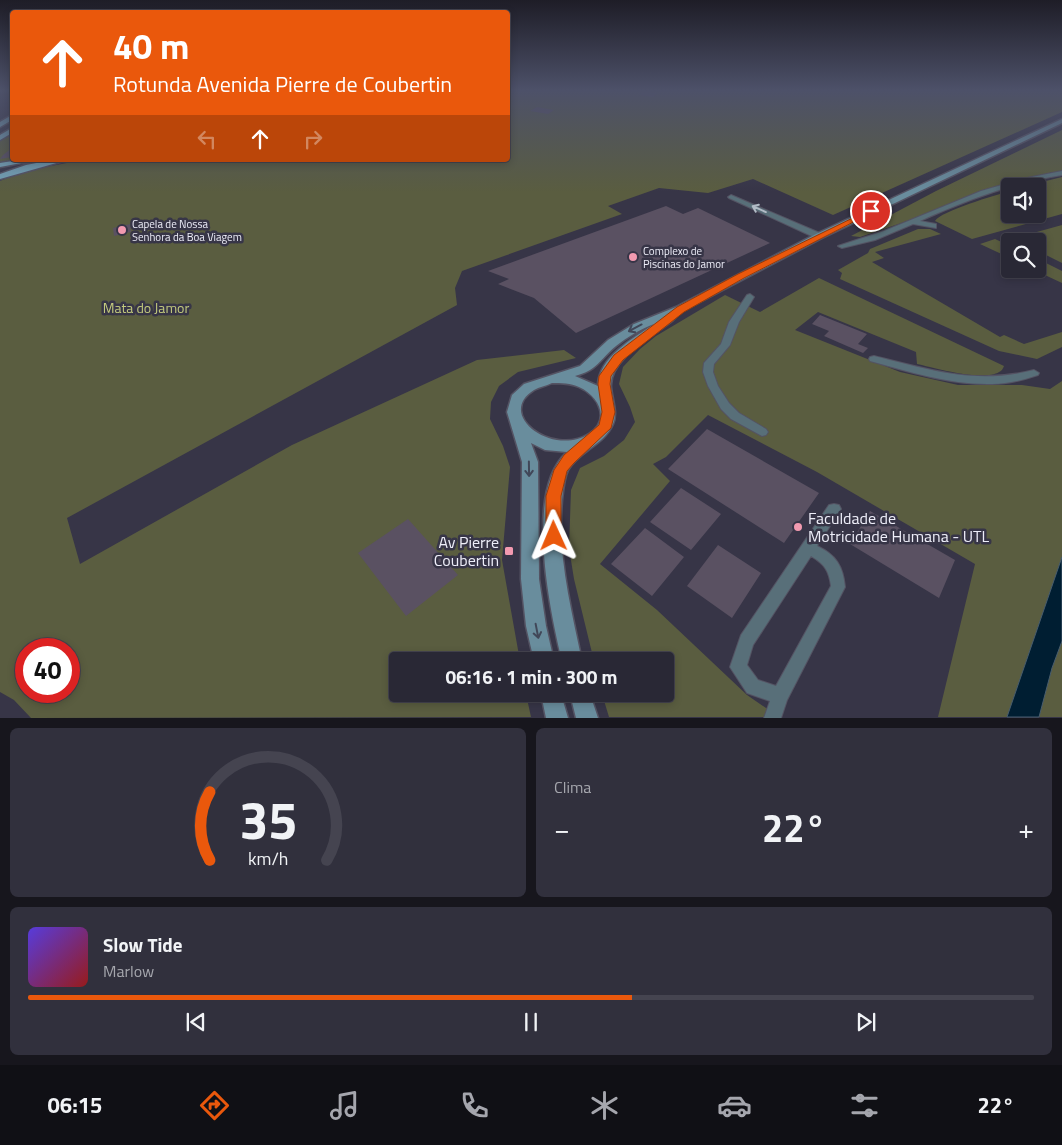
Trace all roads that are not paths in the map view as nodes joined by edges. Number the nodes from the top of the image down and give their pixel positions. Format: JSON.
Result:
{"nodes":[{"id":1,"x":1055,"y":125,"type":"edge"},
{"id":2,"x":27,"y":162,"type":"edge"},
{"id":3,"x":41,"y":162,"type":"edge"},
{"id":4,"x":54,"y":162,"type":"edge"},
{"id":5,"x":0,"y":167,"type":"edge"},
{"id":6,"x":1062,"y":173,"type":"edge"},
{"id":7,"x":0,"y":178,"type":"edge"},
{"id":8,"x":731,"y":197,"type":"dead end"},
{"id":9,"x":922,"y":218,"type":"junction"},
{"id":10,"x":911,"y":222,"type":"junction"},
{"id":11,"x":819,"y":236,"type":"junction"},
{"id":12,"x":842,"y":246,"type":"dead end"},
{"id":13,"x":750,"y":297,"type":"dead end"},
{"id":14,"x":680,"y":310,"type":"junction"},
{"id":15,"x":874,"y":359,"type":"dead end"},
{"id":16,"x":1034,"y":373,"type":"dead end"},
{"id":17,"x":551,"y":380,"type":"junction"},
{"id":18,"x":606,"y":403,"type":"junction"},
{"id":19,"x":516,"y":423,"type":"junction"},
{"id":20,"x":762,"y":432,"type":"dead end"},
{"id":21,"x":593,"y":439,"type":"junction"},
{"id":22,"x":834,"y":509,"type":"dead end"},
{"id":23,"x":808,"y":548,"type":"junction"},
{"id":24,"x":542,"y":652,"type":"edge"},
{"id":25,"x":570,"y":652,"type":"edge"},
{"id":26,"x":780,"y":696,"type":"junction"},
{"id":27,"x":553,"y":702,"type":"edge"},
{"id":28,"x":582,"y":702,"type":"edge"},
{"id":29,"x":557,"y":718,"type":"edge"},
{"id":30,"x":587,"y":718,"type":"edge"},
{"id":31,"x":772,"y":718,"type":"edge"}],
"edges":[{"from":1,"to":11,"type":"street"},
{"from":2,"to":5,"type":"main road"},
{"from":3,"to":5,"type":"main road"},
{"from":4,"to":7,"type":"main road"},
{"from":6,"to":9,"type":"lane"},
{"from":11,"to":8,"type":"lane","one_way":true},
{"from":9,"to":10,"type":"lane"},
{"from":9,"to":10,"type":"lane"},
{"from":10,"to":12,"type":"lane"},
{"from":11,"to":14,"type":"street"},
{"from":13,"to":20,"type":"lane"},
{"from":14,"to":17,"type":"street","one_way":true},
{"from":14,"to":18,"type":"street"},
{"from":15,"to":16,"type":"lane"},
{"from":17,"to":18,"type":"street"},
{"from":17,"to":19,"type":"street"},
{"from":18,"to":21,"type":"street"},
{"from":19,"to":21,"type":"street"},
{"from":19,"to":24,"type":"street","one_way":true},
{"from":21,"to":25,"type":"street"},
{"from":22,"to":23,"type":"lane"},
{"from":23,"to":26,"type":"lane"},
{"from":23,"to":26,"type":"lane"},
{"from":26,"to":31,"type":"lane"},
{"from":27,"to":29,"type":"street"},
{"from":28,"to":30,"type":"street"}]}
